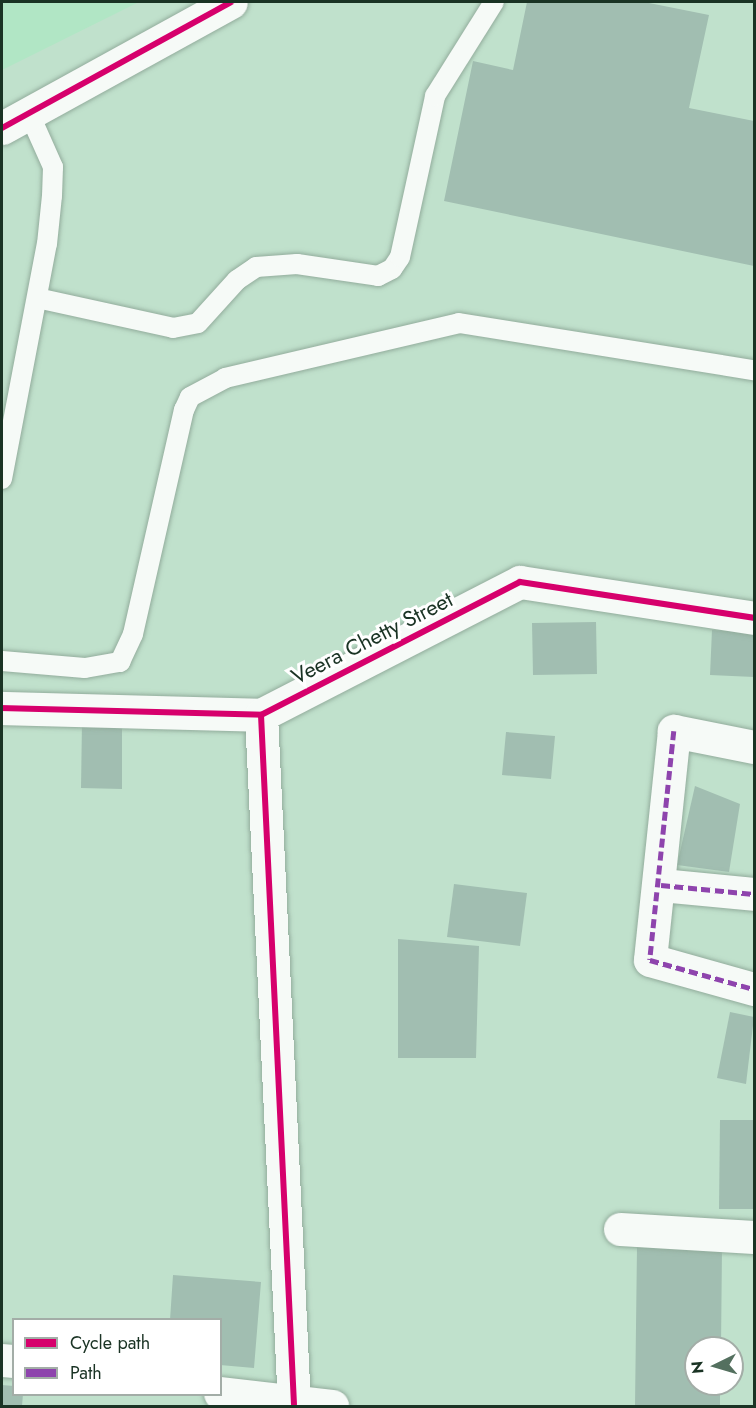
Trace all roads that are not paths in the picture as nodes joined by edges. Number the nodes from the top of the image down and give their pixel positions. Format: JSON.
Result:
{"nodes":[{"id":1,"x":231,"y":2,"type":"edge"},
{"id":2,"x":494,"y":2,"type":"edge"},
{"id":3,"x":15,"y":120,"type":"edge"},
{"id":4,"x":37,"y":298,"type":"junction"},
{"id":5,"x":754,"y":370,"type":"edge"},
{"id":6,"x":2,"y":478,"type":"edge"},
{"id":7,"x":754,"y":618,"type":"edge"},
{"id":8,"x":2,"y":661,"type":"edge"},
{"id":9,"x":2,"y":708,"type":"edge"},
{"id":10,"x":261,"y":715,"type":"junction"},
{"id":11,"x":754,"y":747,"type":"edge"},
{"id":12,"x":661,"y":885,"type":"junction"},
{"id":13,"x":754,"y":894,"type":"edge"},
{"id":14,"x":754,"y":988,"type":"edge"},
{"id":15,"x":620,"y":1229,"type":"dead end"},
{"id":16,"x":754,"y":1237,"type":"edge"},
{"id":17,"x":222,"y":1393,"type":"edge"},
{"id":18,"x":294,"y":1404,"type":"junction"},
{"id":19,"x":332,"y":1407,"type":"edge"}],
"edges":[{"from":1,"to":3,"type":"street"},
{"from":2,"to":4,"type":"lane"},
{"from":3,"to":4,"type":"lane"},
{"from":4,"to":6,"type":"lane"},
{"from":5,"to":8,"type":"lane"},
{"from":7,"to":10,"type":"street","name":"Veera Chetty Street"},
{"from":9,"to":10,"type":"street","name":"Veera Chetty Street"},
{"from":10,"to":18,"type":"street"},
{"from":11,"to":12,"type":"street"},
{"from":12,"to":13,"type":"street"},
{"from":12,"to":14,"type":"street"},
{"from":15,"to":16,"type":"street"},
{"from":17,"to":18,"type":"street"},
{"from":18,"to":19,"type":"street"}]}
